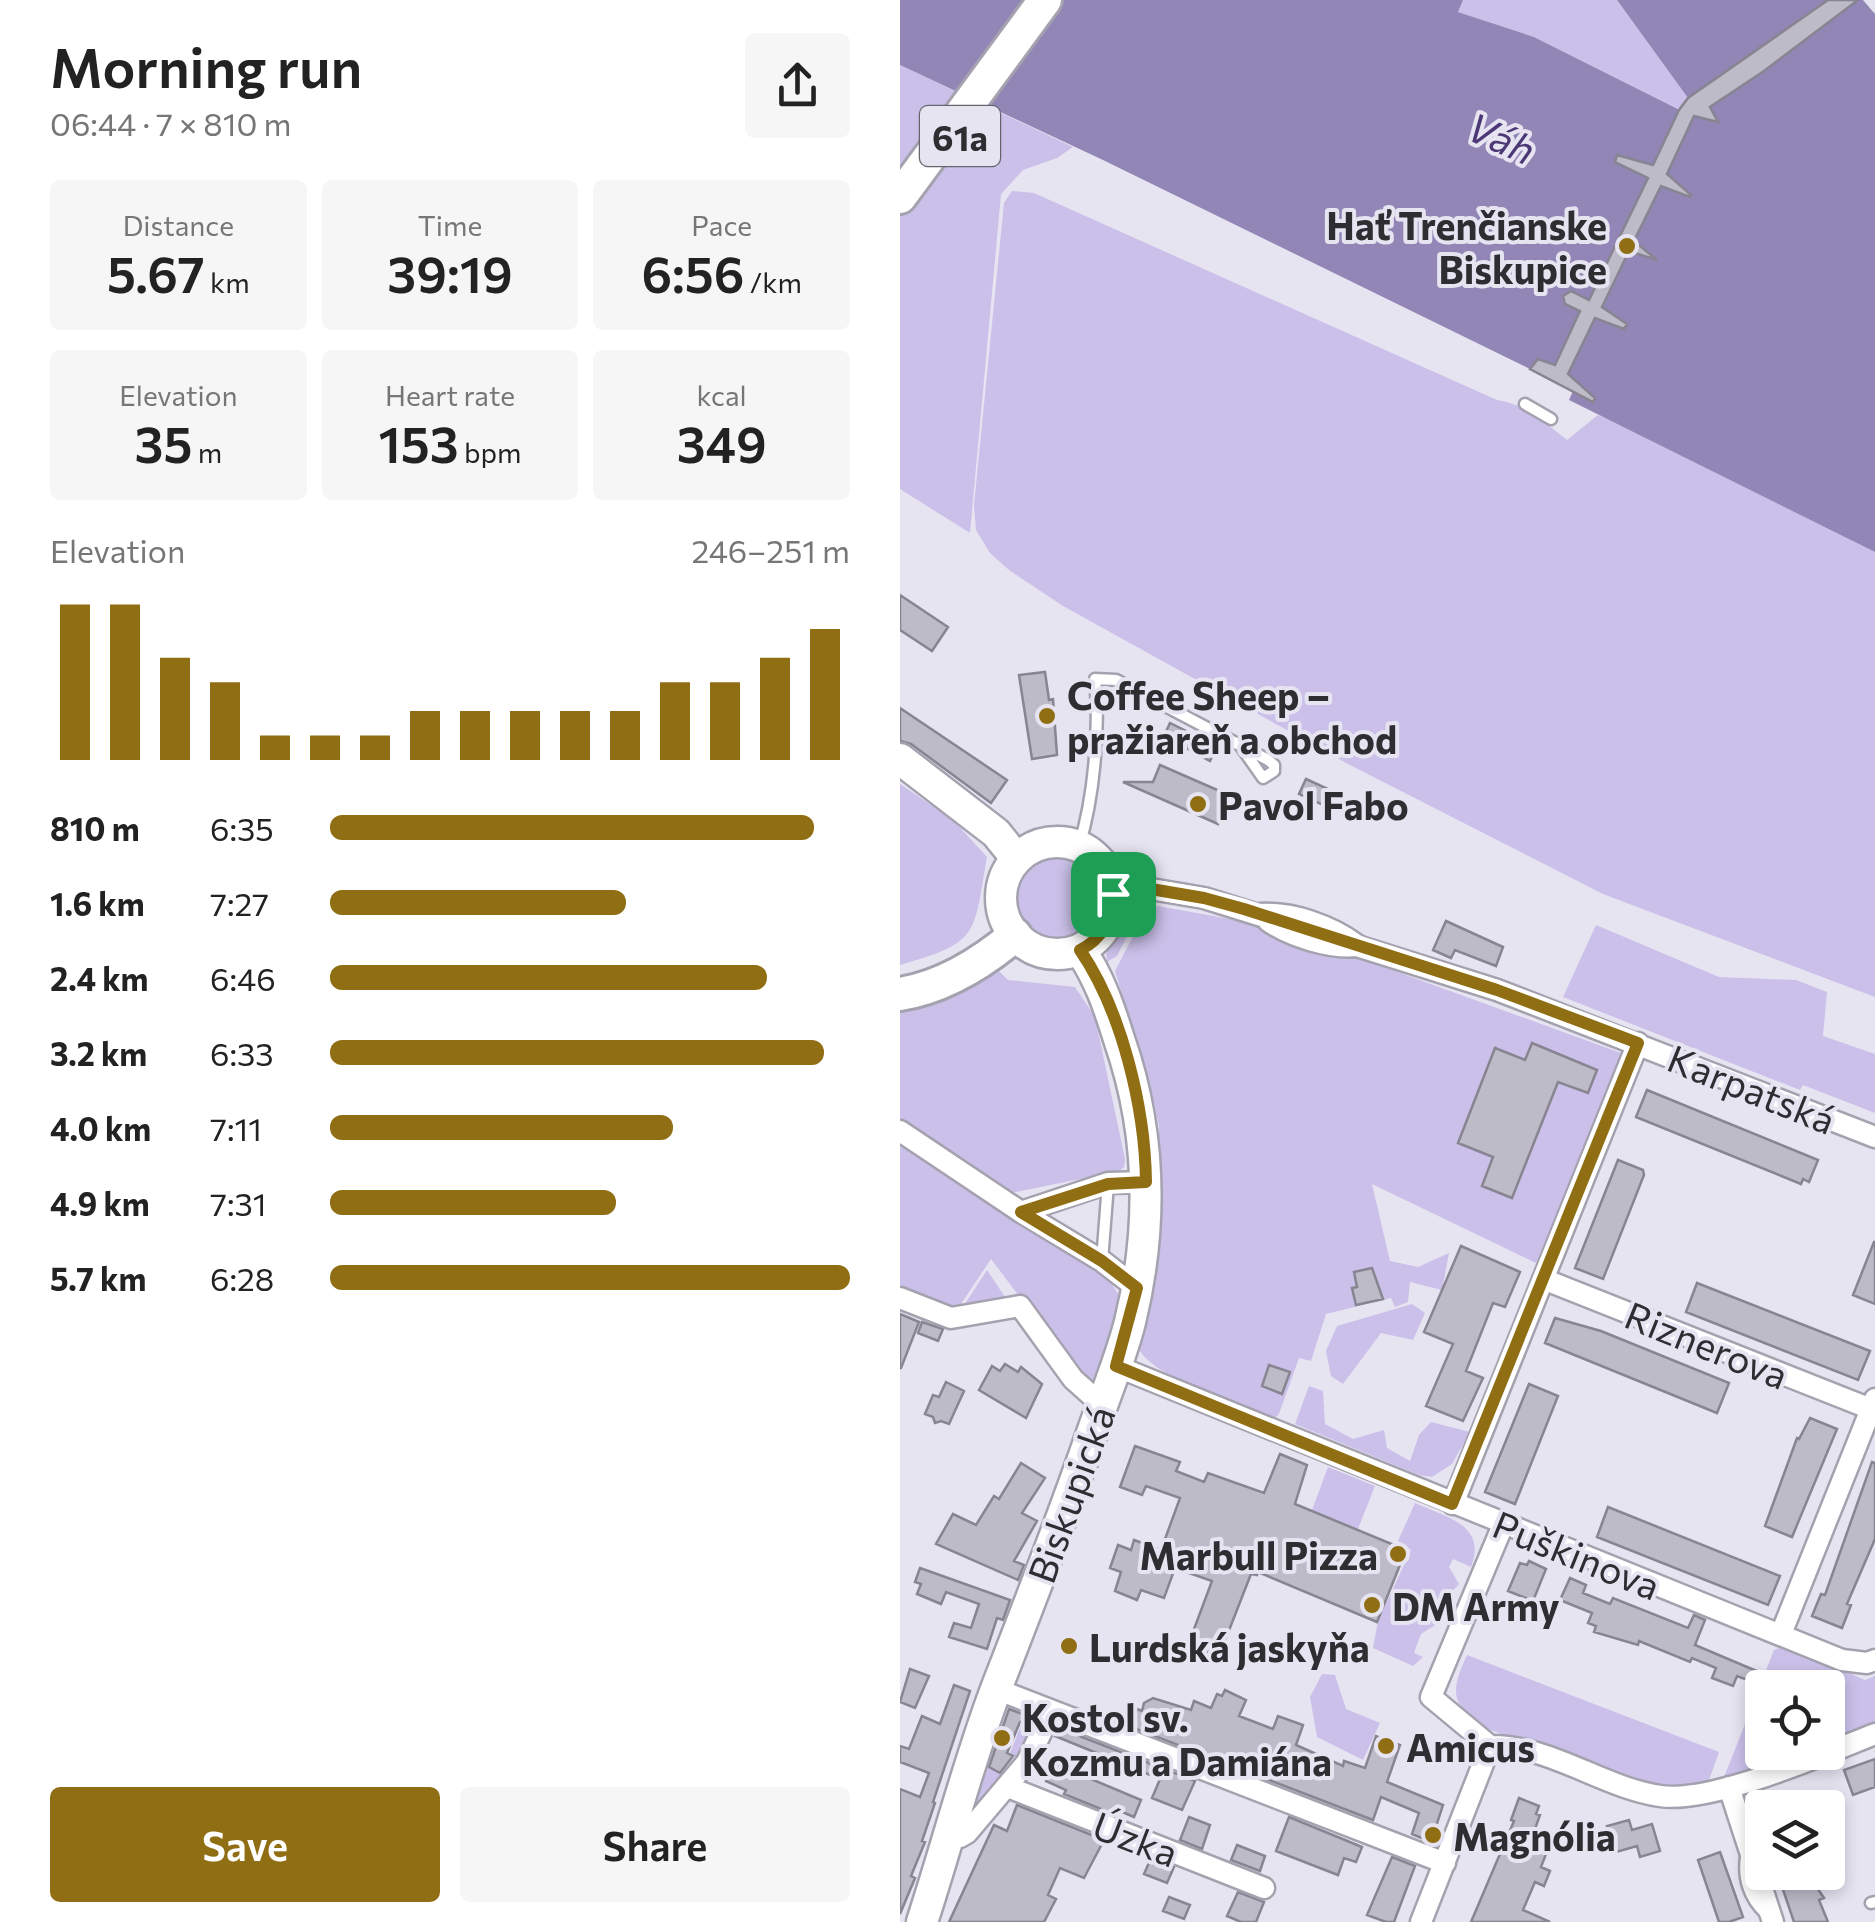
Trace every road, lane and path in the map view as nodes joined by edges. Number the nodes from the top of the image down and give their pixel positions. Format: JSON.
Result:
{"nodes":[{"id":1,"x":1045,"y":0,"type":"edge"},
{"id":2,"x":1012,"y":45,"type":"junction"},
{"id":3,"x":900,"y":197,"type":"edge"},
{"id":4,"x":900,"y":221,"type":"edge"},
{"id":5,"x":1525,"y":404,"type":"dead end"},
{"id":6,"x":1552,"y":419,"type":"dead end"},
{"id":7,"x":1242,"y":748,"type":"dead end"},
{"id":8,"x":900,"y":759,"type":"edge"},
{"id":9,"x":1079,"y":846,"type":"junction"},
{"id":10,"x":1017,"y":859,"type":"junction"},
{"id":11,"x":1113,"y":894,"type":"junction"},
{"id":12,"x":1015,"y":934,"type":"junction"},
{"id":13,"x":1080,"y":950,"type":"junction"},
{"id":14,"x":900,"y":994,"type":"edge"},
{"id":15,"x":1638,"y":1043,"type":"junction"},
{"id":16,"x":900,"y":1130,"type":"edge"},
{"id":17,"x":1875,"y":1137,"type":"edge"},
{"id":18,"x":1146,"y":1182,"type":"junction"},
{"id":19,"x":1108,"y":1184,"type":"junction"},
{"id":20,"x":1021,"y":1212,"type":"junction"},
{"id":21,"x":1102,"y":1261,"type":"junction"},
{"id":22,"x":1543,"y":1279,"type":"junction"},
{"id":23,"x":1137,"y":1288,"type":"junction"},
{"id":24,"x":900,"y":1298,"type":"edge"},
{"id":25,"x":1116,"y":1366,"type":"junction"},
{"id":26,"x":1873,"y":1404,"type":"edge"},
{"id":27,"x":1102,"y":1405,"type":"junction"},
{"id":28,"x":1452,"y":1504,"type":"junction"},
{"id":29,"x":1503,"y":1525,"type":"junction"},
{"id":30,"x":1781,"y":1634,"type":"junction"},
{"id":31,"x":1875,"y":1660,"type":"edge"},
{"id":32,"x":996,"y":1688,"type":"junction"},
{"id":33,"x":1051,"y":1712,"type":"junction"},
{"id":34,"x":1875,"y":1734,"type":"edge"},
{"id":35,"x":1490,"y":1746,"type":"junction"},
{"id":36,"x":1008,"y":1787,"type":"junction"},
{"id":37,"x":1729,"y":1787,"type":"junction"},
{"id":38,"x":950,"y":1836,"type":"junction"},
{"id":39,"x":1444,"y":1864,"type":"junction"},
{"id":40,"x":1264,"y":1888,"type":"dead end"},
{"id":41,"x":1772,"y":1920,"type":"edge"},
{"id":42,"x":922,"y":1922,"type":"edge"},
{"id":43,"x":1421,"y":1922,"type":"edge"}],
"edges":[{"from":1,"to":2,"type":"main road","number":"61a"},
{"from":2,"to":3,"type":"main road","number":"61a"},
{"from":2,"to":4,"type":"main road","number":"61a"},
{"from":5,"to":6,"type":"lane"},
{"from":7,"to":9,"type":"lane"},
{"from":8,"to":10,"type":"street"},
{"from":9,"to":10,"type":"street"},
{"from":9,"to":11,"type":"street"},
{"from":10,"to":12,"type":"street"},
{"from":11,"to":13,"type":"street"},
{"from":11,"to":15,"type":"street","name":"Karpatská"},
{"from":12,"to":13,"type":"street"},
{"from":12,"to":14,"type":"main road"},
{"from":13,"to":18,"type":"street","name":"Biskupická"},
{"from":15,"to":17,"type":"street","name":"Karpatská"},
{"from":15,"to":22,"type":"street"},
{"from":16,"to":20,"type":"street"},
{"from":18,"to":19,"type":"street"},
{"from":18,"to":23,"type":"street","name":"Biskupická"},
{"from":19,"to":20,"type":"street"},
{"from":19,"to":21,"type":"lane"},
{"from":20,"to":21,"type":"street"},
{"from":21,"to":23,"type":"street"},
{"from":22,"to":26,"type":"street","name":"Riznerova"},
{"from":22,"to":28,"type":"street"},
{"from":23,"to":25,"type":"street","name":"Biskupická"},
{"from":24,"to":27,"type":"street"},
{"from":25,"to":27,"type":"street","name":"Biskupická"},
{"from":25,"to":28,"type":"street","name":"Puškinova"},
{"from":26,"to":30,"type":"street"},
{"from":27,"to":32,"type":"street","name":"Biskupická"},
{"from":28,"to":29,"type":"street","name":"Puškinova"},
{"from":29,"to":30,"type":"street","name":"Puškinova"},
{"from":29,"to":35,"type":"street"},
{"from":30,"to":31,"type":"street","name":"Puškinova"},
{"from":32,"to":33,"type":"street"},
{"from":32,"to":38,"type":"street","name":"Biskupická"},
{"from":33,"to":36,"type":"street"},
{"from":33,"to":39,"type":"street"},
{"from":34,"to":37,"type":"street"},
{"from":35,"to":37,"type":"street"},
{"from":35,"to":39,"type":"street"},
{"from":36,"to":38,"type":"street"},
{"from":36,"to":40,"type":"street","name":"Úzka"},
{"from":37,"to":41,"type":"street"},
{"from":38,"to":42,"type":"street","name":"Biskupická"},
{"from":39,"to":43,"type":"street"}]}
